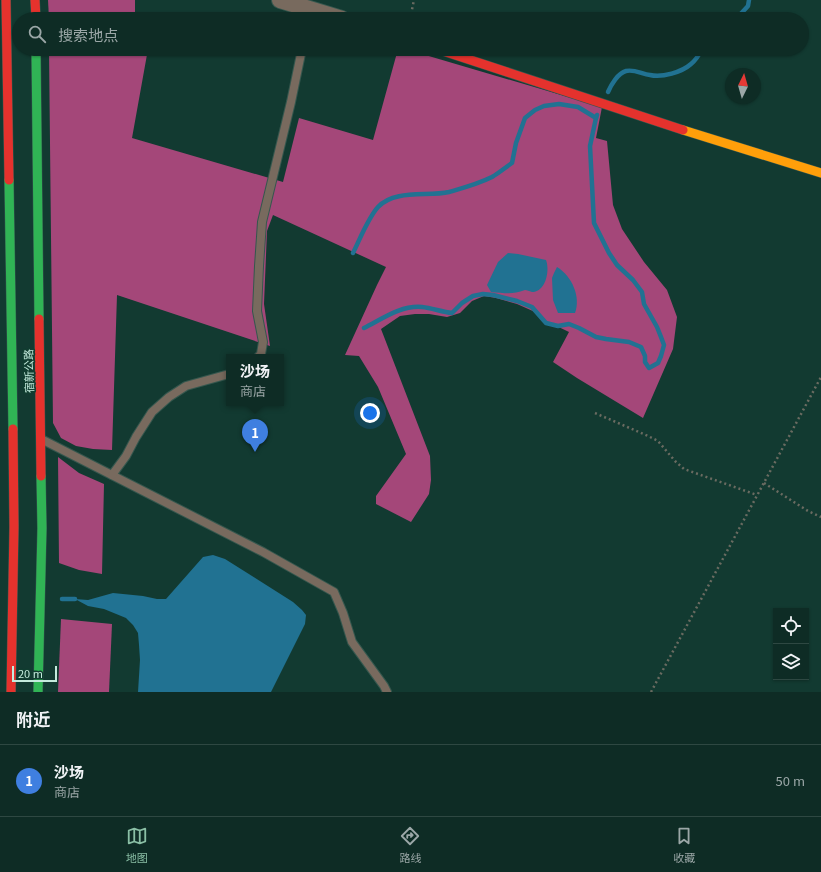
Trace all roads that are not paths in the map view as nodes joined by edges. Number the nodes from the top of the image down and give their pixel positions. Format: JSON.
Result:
{"nodes":[{"id":1,"x":6,"y":0,"type":"edge"},
{"id":2,"x":35,"y":0,"type":"edge"},
{"id":3,"x":280,"y":0,"type":"edge"},
{"id":4,"x":36,"y":12,"type":"edge"},
{"id":5,"x":305,"y":12,"type":"edge"},
{"id":6,"x":36,"y":56,"type":"edge"},
{"id":7,"x":301,"y":56,"type":"edge"},
{"id":8,"x":458,"y":56,"type":"edge"},
{"id":9,"x":821,"y":172,"type":"edge"},
{"id":10,"x":262,"y":354,"type":"edge"},
{"id":11,"x":226,"y":375,"type":"edge"},
{"id":12,"x":41,"y":439,"type":"junction"},
{"id":13,"x":112,"y":475,"type":"junction"},
{"id":14,"x":11,"y":692,"type":"edge"},
{"id":15,"x":38,"y":692,"type":"edge"},
{"id":16,"x":387,"y":692,"type":"edge"}],
"edges":[{"from":1,"to":14,"type":"main road","name":"宿新公路"},
{"from":2,"to":4,"type":"main road"},
{"from":3,"to":5,"type":"street"},
{"from":6,"to":12,"type":"main road","name":"宿新公路"},
{"from":7,"to":10,"type":"lane"},
{"from":8,"to":9,"type":"main road"},
{"from":11,"to":13,"type":"lane"},
{"from":12,"to":13,"type":"lane"},
{"from":12,"to":15,"type":"main road","name":"宿新公路"},
{"from":13,"to":16,"type":"lane"}]}
